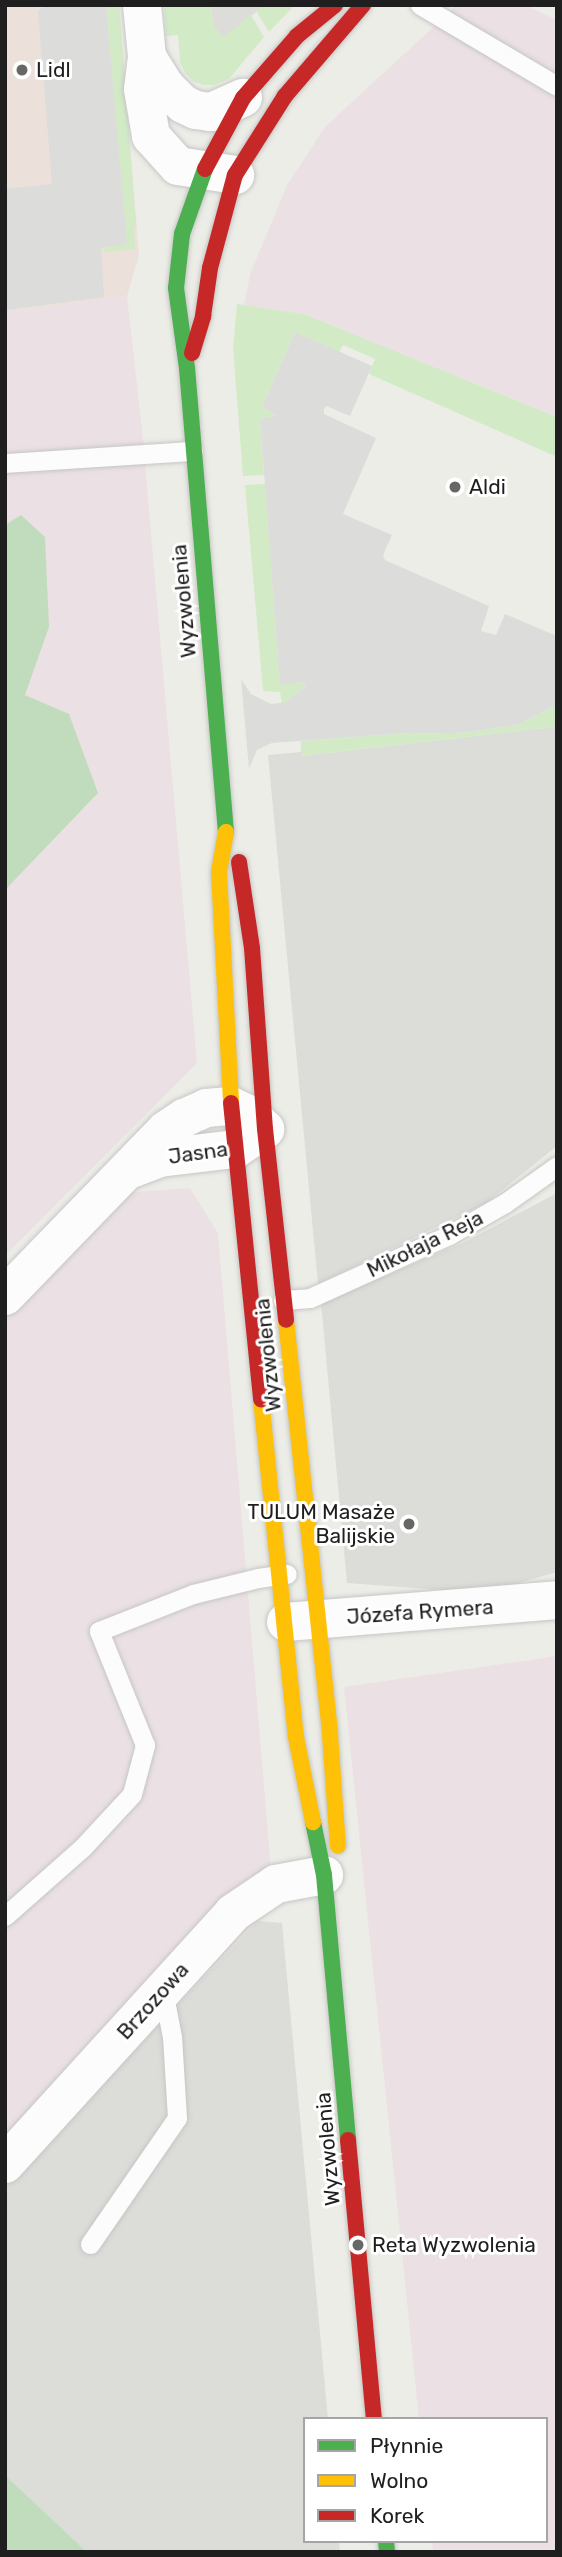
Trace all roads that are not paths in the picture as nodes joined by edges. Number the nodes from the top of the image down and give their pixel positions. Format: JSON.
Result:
{"nodes":[{"id":1,"x":142,"y":5,"type":"edge"},
{"id":2,"x":335,"y":5,"type":"edge"},
{"id":3,"x":363,"y":5,"type":"edge"},
{"id":4,"x":420,"y":5,"type":"edge"},
{"id":5,"x":147,"y":57,"type":"junction"},
{"id":6,"x":557,"y":86,"type":"edge"},
{"id":7,"x":243,"y":98,"type":"junction"},
{"id":8,"x":219,"y":174,"type":"junction"},
{"id":9,"x":187,"y":368,"type":"junction"},
{"id":10,"x":193,"y":451,"type":"junction"},
{"id":11,"x":5,"y":463,"type":"edge"},
{"id":12,"x":226,"y":831,"type":"junction"},
{"id":13,"x":231,"y":1106,"type":"junction"},
{"id":14,"x":250,"y":1139,"type":"junction"},
{"id":15,"x":557,"y":1166,"type":"edge"},
{"id":16,"x":129,"y":1170,"type":"junction"},
{"id":17,"x":5,"y":1296,"type":"edge"},
{"id":18,"x":283,"y":1300,"type":"junction"},
{"id":19,"x":312,"y":1571,"type":"junction"},
{"id":20,"x":278,"y":1576,"type":"junction"},
{"id":21,"x":557,"y":1600,"type":"edge"},
{"id":22,"x":300,"y":1621,"type":"junction"},
{"id":23,"x":324,"y":1875,"type":"junction"},
{"id":24,"x":5,"y":1916,"type":"edge"},
{"id":25,"x":163,"y":1990,"type":"junction"},
{"id":26,"x":5,"y":2164,"type":"edge"},
{"id":27,"x":90,"y":2244,"type":"dead end"},
{"id":28,"x":374,"y":2417,"type":"edge"}],
"edges":[{"from":1,"to":5,"type":"street"},
{"from":2,"to":7,"type":"street","name":"Wyzwolenia"},
{"from":3,"to":8,"type":"street","name":"Wyzwolenia"},
{"from":4,"to":6,"type":"lane"},
{"from":5,"to":7,"type":"street"},
{"from":5,"to":8,"type":"street"},
{"from":7,"to":8,"type":"street","name":"Wyzwolenia"},
{"from":8,"to":9,"type":"street","name":"Wyzwolenia"},
{"from":8,"to":9,"type":"street","name":"Wyzwolenia"},
{"from":9,"to":10,"type":"street","name":"Wyzwolenia"},
{"from":10,"to":11,"type":"lane"},
{"from":10,"to":12,"type":"street","name":"Wyzwolenia"},
{"from":12,"to":13,"type":"street","name":"Wyzwolenia"},
{"from":12,"to":14,"type":"street","name":"Wyzwolenia"},
{"from":13,"to":14,"type":"street","name":"Jasna"},
{"from":13,"to":16,"type":"street","name":"Jasna"},
{"from":14,"to":16,"type":"street","name":"Jasna"},
{"from":14,"to":18,"type":"street","name":"Wyzwolenia"},
{"from":14,"to":20,"type":"street","name":"Wyzwolenia"},
{"from":15,"to":18,"type":"lane","name":"Mikołaja Reja"},
{"from":16,"to":17,"type":"street","name":"Jasna"},
{"from":18,"to":19,"type":"street","name":"Wyzwolenia"},
{"from":19,"to":20,"type":"lane"},
{"from":19,"to":22,"type":"street","name":"Wyzwolenia"},
{"from":20,"to":22,"type":"street","name":"Wyzwolenia"},
{"from":20,"to":24,"type":"lane"},
{"from":21,"to":22,"type":"street","name":"Józefa Rymera"},
{"from":22,"to":23,"type":"street","name":"Wyzwolenia"},
{"from":22,"to":23,"type":"street","name":"Wyzwolenia"},
{"from":23,"to":25,"type":"street","name":"Brzozowa"},
{"from":23,"to":28,"type":"street","name":"Wyzwolenia"},
{"from":25,"to":26,"type":"street","name":"Brzozowa"},
{"from":25,"to":27,"type":"lane"}]}
